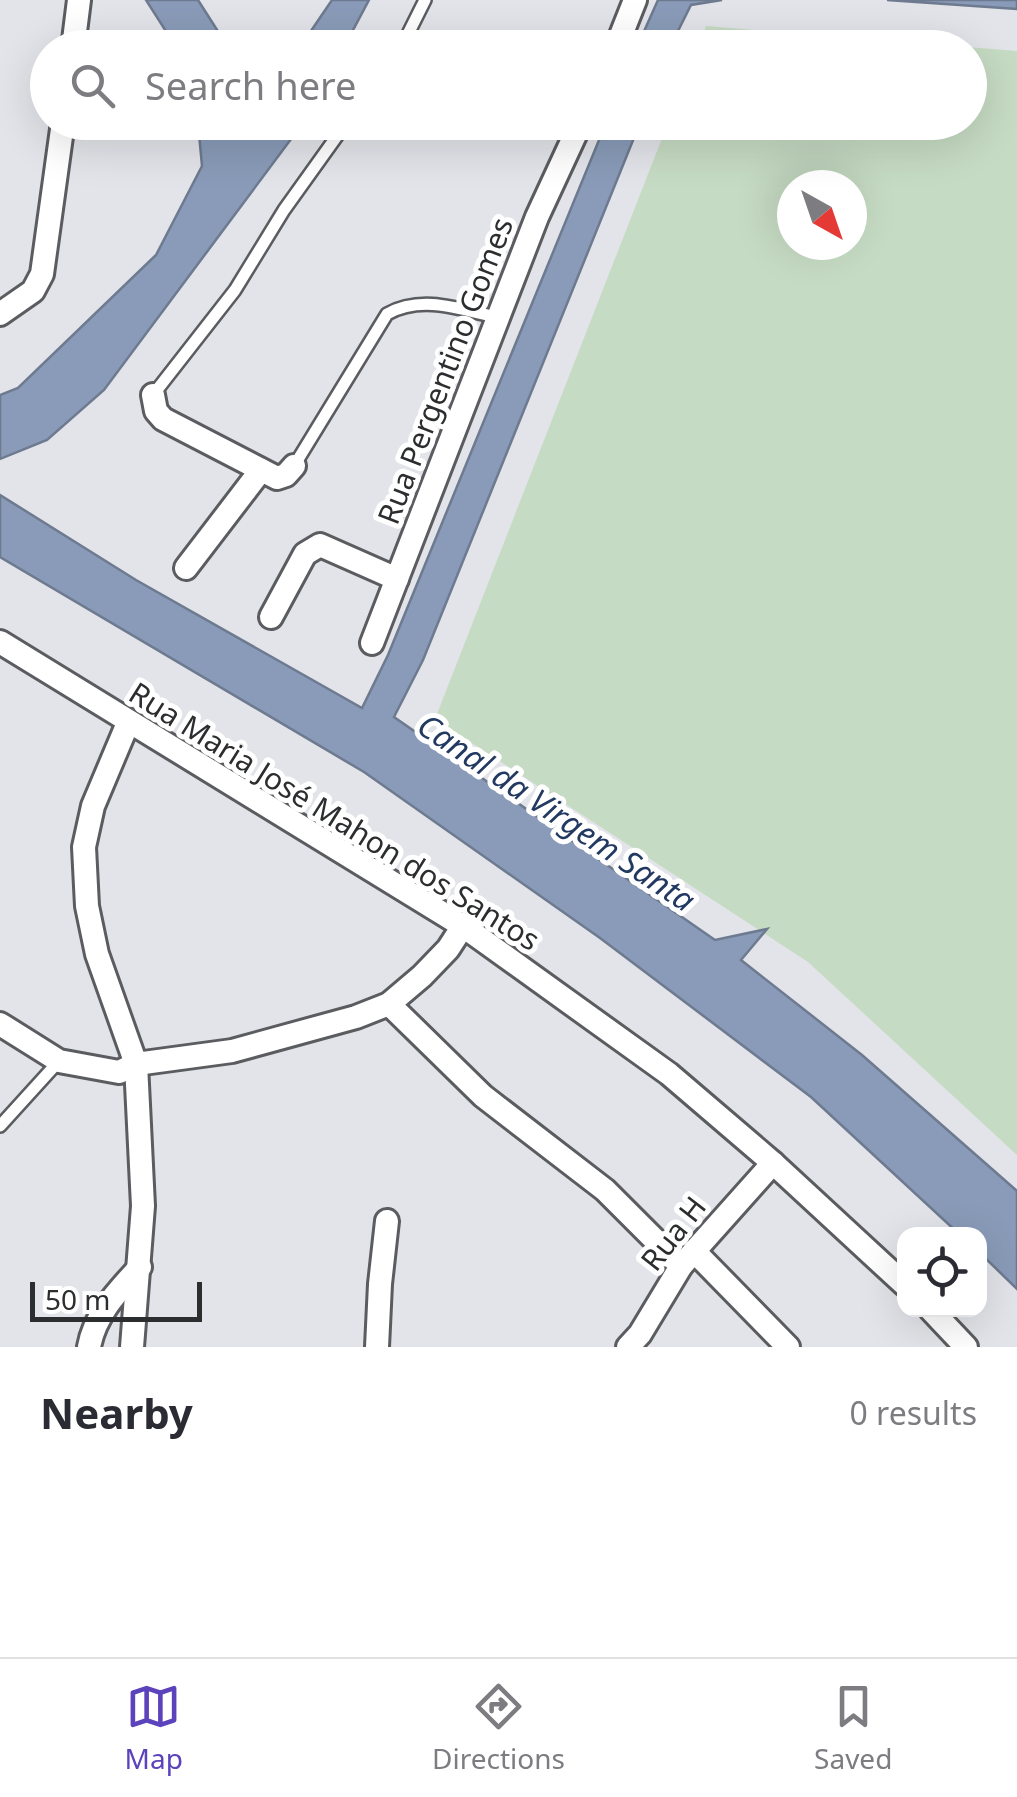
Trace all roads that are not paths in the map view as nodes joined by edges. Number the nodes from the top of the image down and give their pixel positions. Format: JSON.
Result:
{"nodes":[{"id":1,"x":79,"y":0,"type":"edge"},
{"id":2,"x":425,"y":0,"type":"edge"},
{"id":3,"x":635,"y":0,"type":"edge"},
{"id":4,"x":75,"y":30,"type":"edge"},
{"id":5,"x":409,"y":30,"type":"edge"},
{"id":6,"x":623,"y":30,"type":"edge"},
{"id":7,"x":61,"y":140,"type":"edge"},
{"id":8,"x":333,"y":140,"type":"edge"},
{"id":9,"x":573,"y":140,"type":"edge"},
{"id":10,"x":0,"y":314,"type":"edge"},
{"id":11,"x":500,"y":318,"type":"junction"},
{"id":12,"x":154,"y":395,"type":"joint"},
{"id":13,"x":294,"y":466,"type":"joint"},
{"id":14,"x":261,"y":470,"type":"junction"},
{"id":15,"x":186,"y":568,"type":"dead end"},
{"id":16,"x":397,"y":580,"type":"junction"},
{"id":17,"x":271,"y":617,"type":"dead end"},
{"id":18,"x":0,"y":642,"type":"edge"},
{"id":19,"x":372,"y":643,"type":"dead end"},
{"id":20,"x":128,"y":723,"type":"junction"},
{"id":21,"x":463,"y":926,"type":"junction"},
{"id":22,"x":389,"y":1004,"type":"junction"},
{"id":23,"x":0,"y":1024,"type":"edge"},
{"id":24,"x":58,"y":1061,"type":"junction"},
{"id":25,"x":136,"y":1064,"type":"junction"},
{"id":26,"x":0,"y":1126,"type":"edge"},
{"id":27,"x":773,"y":1163,"type":"junction"},
{"id":28,"x":387,"y":1221,"type":"dead end"},
{"id":29,"x":688,"y":1259,"type":"junction"},
{"id":30,"x":140,"y":1267,"type":"junction"},
{"id":31,"x":897,"y":1278,"type":"edge"},
{"id":32,"x":936,"y":1317,"type":"edge"},
{"id":33,"x":957,"y":1344,"type":"edge"},
{"id":34,"x":89,"y":1347,"type":"edge"},
{"id":35,"x":132,"y":1347,"type":"edge"},
{"id":36,"x":378,"y":1347,"type":"edge"},
{"id":37,"x":628,"y":1347,"type":"edge"},
{"id":38,"x":788,"y":1347,"type":"edge"}],
"edges":[{"from":1,"to":4,"type":"street"},
{"from":2,"to":5,"type":"lane"},
{"from":3,"to":6,"type":"street"},
{"from":7,"to":10,"type":"street"},
{"from":8,"to":12,"type":"lane"},
{"from":9,"to":11,"type":"street","name":"Rua Pergentino Gomes"},
{"from":11,"to":13,"type":"lane"},
{"from":11,"to":16,"type":"street","name":"Rua Pergentino Gomes"},
{"from":12,"to":14,"type":"street"},
{"from":13,"to":14,"type":"street"},
{"from":14,"to":15,"type":"street"},
{"from":16,"to":17,"type":"street"},
{"from":16,"to":19,"type":"street","name":"Rua Pergentino Gomes"},
{"from":18,"to":20,"type":"street","name":"Rua Maria José Mahon dos Santos"},
{"from":20,"to":21,"type":"street","name":"Rua Maria José Mahon dos Santos"},
{"from":20,"to":25,"type":"street"},
{"from":21,"to":22,"type":"street"},
{"from":21,"to":27,"type":"street","name":"Rua Maria José Mahon dos Santos"},
{"from":22,"to":25,"type":"street"},
{"from":22,"to":29,"type":"street"},
{"from":23,"to":24,"type":"street"},
{"from":24,"to":25,"type":"street"},
{"from":24,"to":26,"type":"lane"},
{"from":25,"to":30,"type":"street"},
{"from":27,"to":29,"type":"street","name":"Rua H"},
{"from":27,"to":31,"type":"street","name":"Rua Maria José Mahon dos Santos"},
{"from":28,"to":36,"type":"street"},
{"from":29,"to":37,"type":"street","name":"Rua H"},
{"from":29,"to":38,"type":"street"},
{"from":30,"to":34,"type":"street"},
{"from":30,"to":35,"type":"street"},
{"from":32,"to":33,"type":"street"}]}
